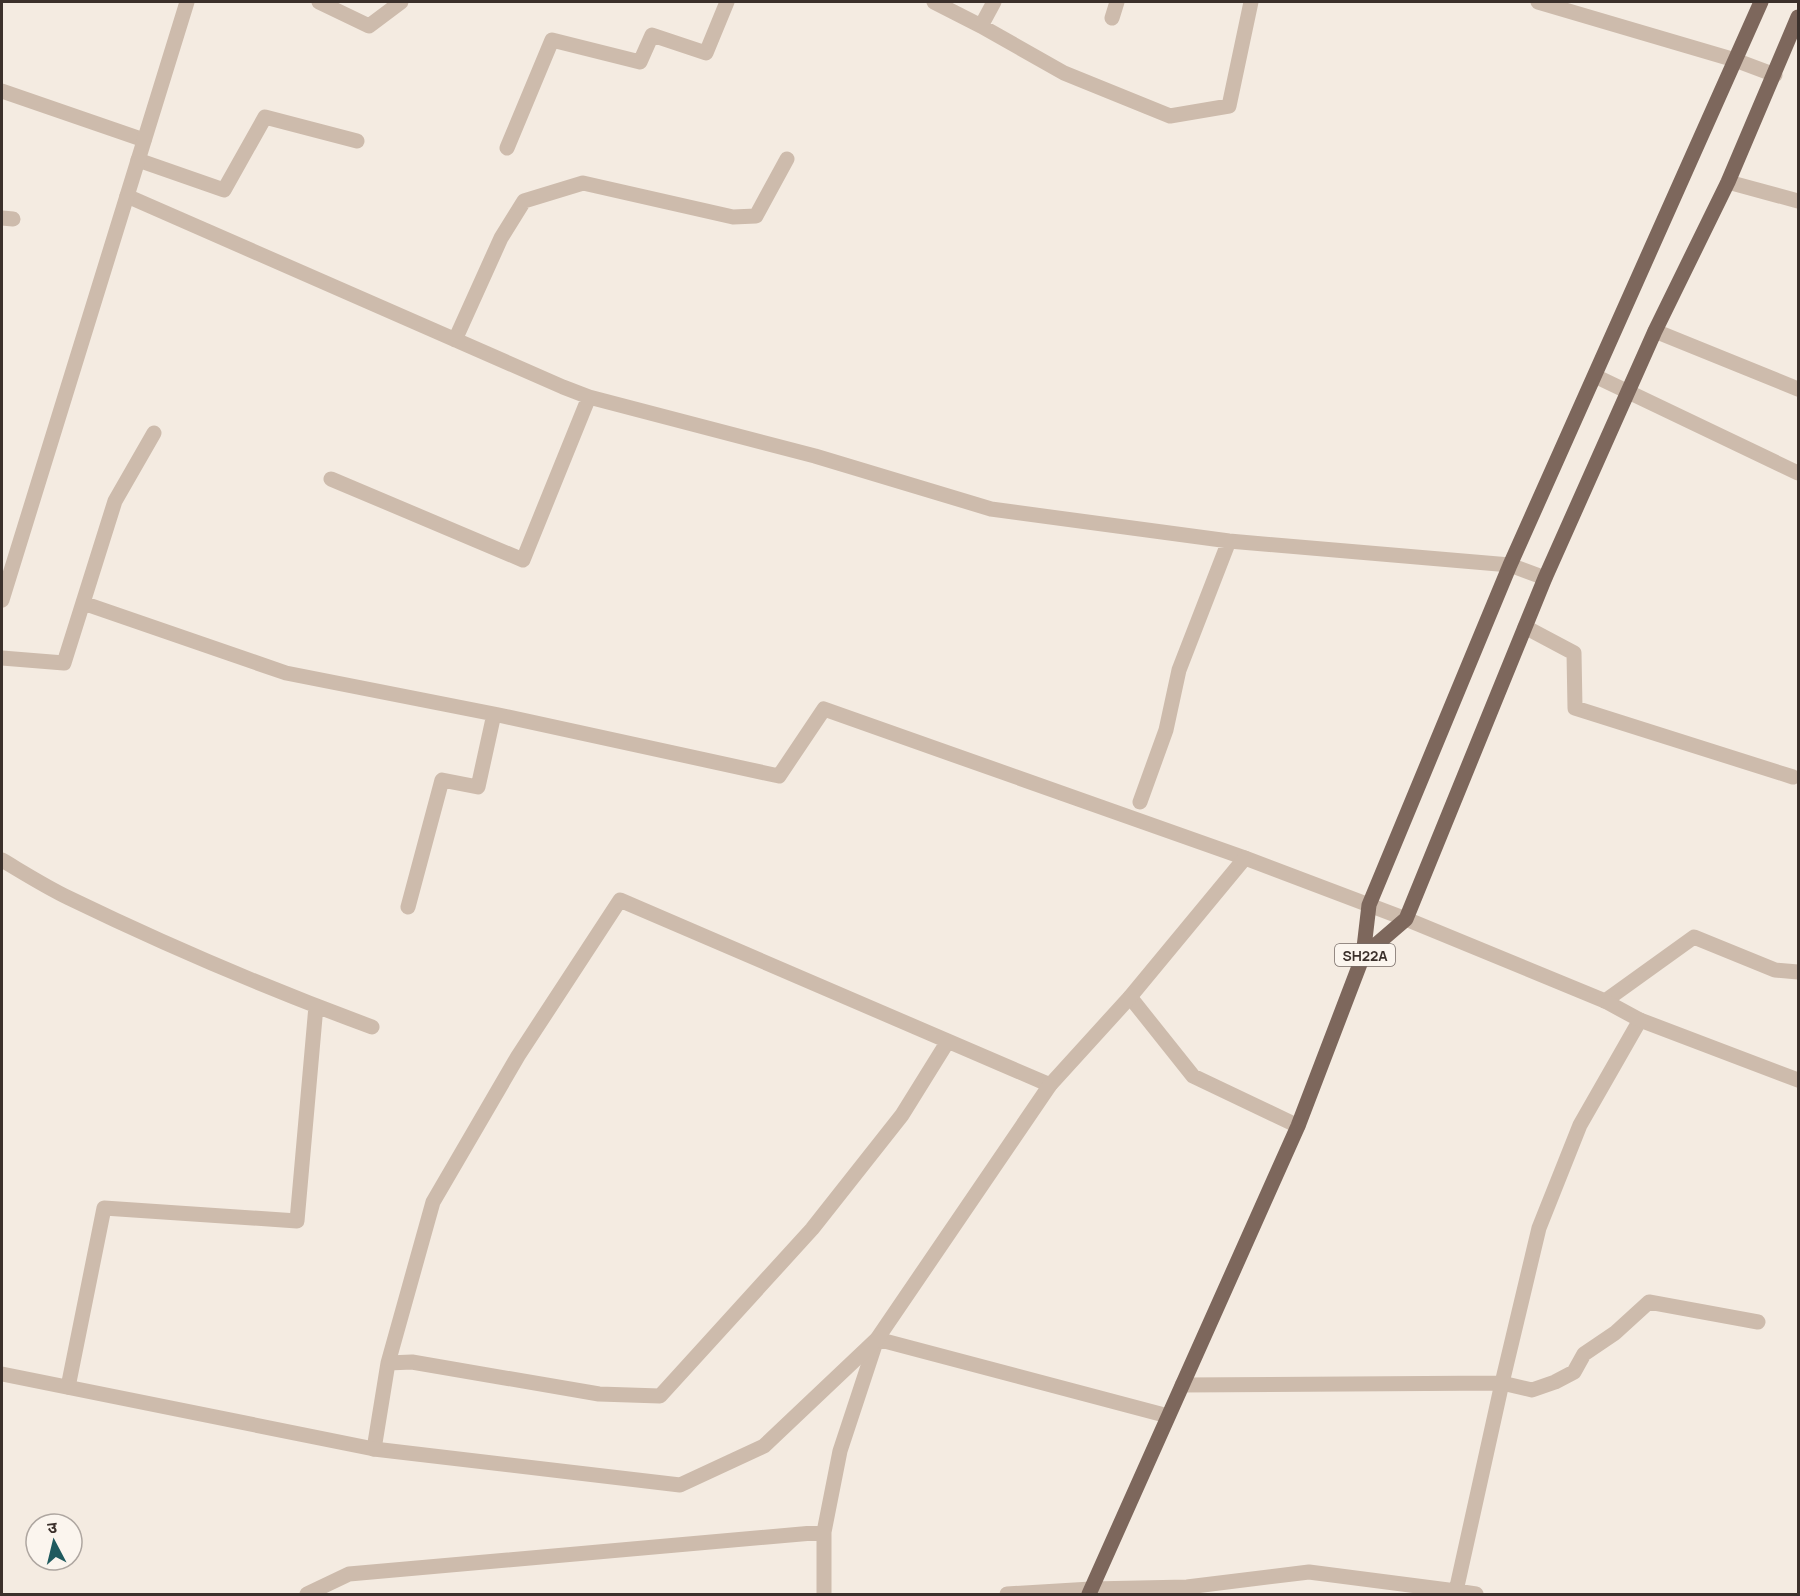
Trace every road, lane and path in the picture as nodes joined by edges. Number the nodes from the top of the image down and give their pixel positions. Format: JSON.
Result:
{"nodes":[{"id":1,"x":187,"y":2,"type":"edge"},
{"id":2,"x":319,"y":2,"type":"edge"},
{"id":3,"x":401,"y":2,"type":"edge"},
{"id":4,"x":727,"y":2,"type":"edge"},
{"id":5,"x":934,"y":2,"type":"edge"},
{"id":6,"x":994,"y":2,"type":"edge"},
{"id":7,"x":1117,"y":2,"type":"edge"},
{"id":8,"x":1251,"y":2,"type":"edge"},
{"id":9,"x":1538,"y":2,"type":"edge"},
{"id":10,"x":1761,"y":2,"type":"edge"},
{"id":11,"x":1798,"y":17,"type":"edge"},
{"id":12,"x":1112,"y":18,"type":"dead end"},
{"id":13,"x":981,"y":26,"type":"junction"},
{"id":14,"x":1735,"y":60,"type":"junction"},
{"id":15,"x":1774,"y":75,"type":"junction"},
{"id":16,"x":2,"y":91,"type":"edge"},
{"id":17,"x":144,"y":140,"type":"junction"},
{"id":18,"x":357,"y":141,"type":"dead end"},
{"id":19,"x":507,"y":148,"type":"dead end"},
{"id":20,"x":786,"y":159,"type":"dead end"},
{"id":21,"x":138,"y":160,"type":"junction"},
{"id":22,"x":1728,"y":182,"type":"junction"},
{"id":23,"x":127,"y":196,"type":"junction"},
{"id":24,"x":1798,"y":201,"type":"edge"},
{"id":25,"x":1655,"y":331,"type":"junction"},
{"id":26,"x":455,"y":340,"type":"junction"},
{"id":27,"x":1595,"y":376,"type":"junction"},
{"id":28,"x":1798,"y":389,"type":"edge"},
{"id":29,"x":1629,"y":392,"type":"junction"},
{"id":30,"x":589,"y":397,"type":"junction"},
{"id":31,"x":154,"y":433,"type":"dead end"},
{"id":32,"x":1798,"y":473,"type":"edge"},
{"id":33,"x":331,"y":479,"type":"dead end"},
{"id":34,"x":1229,"y":541,"type":"junction"},
{"id":35,"x":1510,"y":565,"type":"junction"},
{"id":36,"x":1545,"y":578,"type":"junction"},
{"id":37,"x":2,"y":600,"type":"edge"},
{"id":38,"x":83,"y":603,"type":"junction"},
{"id":39,"x":1525,"y":627,"type":"junction"},
{"id":40,"x":2,"y":658,"type":"edge"},
{"id":41,"x":494,"y":714,"type":"junction"},
{"id":42,"x":1793,"y":777,"type":"dead end"},
{"id":43,"x":1140,"y":802,"type":"dead end"},
{"id":44,"x":1245,"y":858,"type":"junction"},
{"id":45,"x":2,"y":860,"type":"edge"},
{"id":46,"x":1369,"y":905,"type":"junction"},
{"id":47,"x":408,"y":907,"type":"dead end"},
{"id":48,"x":1406,"y":919,"type":"junction"},
{"id":49,"x":1363,"y":956,"type":"junction"},
{"id":50,"x":1798,"y":972,"type":"edge"},
{"id":51,"x":1130,"y":997,"type":"junction"},
{"id":52,"x":1605,"y":1001,"type":"junction"},
{"id":53,"x":316,"y":1006,"type":"junction"},
{"id":54,"x":1640,"y":1020,"type":"junction"},
{"id":55,"x":372,"y":1027,"type":"dead end"},
{"id":56,"x":948,"y":1041,"type":"junction"},
{"id":57,"x":1798,"y":1080,"type":"edge"},
{"id":58,"x":1050,"y":1085,"type":"junction"},
{"id":59,"x":1298,"y":1126,"type":"junction"},
{"id":60,"x":1758,"y":1322,"type":"dead end"},
{"id":61,"x":877,"y":1339,"type":"junction"},
{"id":62,"x":388,"y":1363,"type":"junction"},
{"id":63,"x":2,"y":1374,"type":"edge"},
{"id":64,"x":1502,"y":1383,"type":"junction"},
{"id":65,"x":1182,"y":1385,"type":"junction"},
{"id":66,"x":69,"y":1387,"type":"junction"},
{"id":67,"x":1168,"y":1416,"type":"junction"},
{"id":68,"x":374,"y":1449,"type":"junction"},
{"id":69,"x":824,"y":1532,"type":"junction"},
{"id":70,"x":1090,"y":1592,"type":"edge"},
{"id":71,"x":1456,"y":1593,"type":"edge"},
{"id":72,"x":307,"y":1594,"type":"edge"},
{"id":73,"x":824,"y":1594,"type":"edge"},
{"id":74,"x":1007,"y":1594,"type":"edge"},
{"id":75,"x":1476,"y":1594,"type":"edge"}],
"edges":[{"from":1,"to":17,"type":"street"},
{"from":2,"to":3,"type":"street"},
{"from":4,"to":19,"type":"street"},
{"from":5,"to":13,"type":"street"},
{"from":6,"to":13,"type":"street"},
{"from":7,"to":12,"type":"street"},
{"from":8,"to":13,"type":"street"},
{"from":9,"to":14,"type":"street"},
{"from":10,"to":14,"type":"main road","number":"SH22A"},
{"from":11,"to":15,"type":"main road","number":"SH22A"},
{"from":14,"to":15,"type":"street"},
{"from":14,"to":27,"type":"main road","number":"SH22A"},
{"from":15,"to":22,"type":"main road","number":"SH22A"},
{"from":16,"to":17,"type":"street"},
{"from":17,"to":21,"type":"street"},
{"from":18,"to":21,"type":"street"},
{"from":20,"to":26,"type":"street"},
{"from":21,"to":23,"type":"street"},
{"from":22,"to":24,"type":"street"},
{"from":22,"to":25,"type":"main road","number":"SH22A"},
{"from":23,"to":26,"type":"street"},
{"from":23,"to":37,"type":"street"},
{"from":25,"to":28,"type":"street"},
{"from":25,"to":29,"type":"main road","number":"SH22A"},
{"from":26,"to":30,"type":"street"},
{"from":27,"to":29,"type":"street"},
{"from":27,"to":35,"type":"main road","number":"SH22A"},
{"from":29,"to":32,"type":"street"},
{"from":29,"to":36,"type":"main road","number":"SH22A"},
{"from":30,"to":33,"type":"street"},
{"from":30,"to":34,"type":"street"},
{"from":31,"to":38,"type":"street"},
{"from":34,"to":35,"type":"street"},
{"from":34,"to":43,"type":"street"},
{"from":35,"to":36,"type":"street"},
{"from":35,"to":46,"type":"main road","number":"SH22A"},
{"from":36,"to":39,"type":"main road","number":"SH22A"},
{"from":38,"to":40,"type":"street"},
{"from":38,"to":41,"type":"street"},
{"from":39,"to":42,"type":"street"},
{"from":39,"to":48,"type":"main road","number":"SH22A"},
{"from":41,"to":44,"type":"street"},
{"from":41,"to":47,"type":"street"},
{"from":44,"to":46,"type":"street"},
{"from":44,"to":51,"type":"street"},
{"from":45,"to":53,"type":"street"},
{"from":46,"to":48,"type":"street"},
{"from":46,"to":49,"type":"main road","number":"SH22A"},
{"from":48,"to":49,"type":"main road","number":"SH22A"},
{"from":48,"to":52,"type":"street"},
{"from":49,"to":59,"type":"main road","number":"SH22A"},
{"from":50,"to":52,"type":"street"},
{"from":51,"to":58,"type":"street"},
{"from":51,"to":59,"type":"street"},
{"from":52,"to":54,"type":"street"},
{"from":53,"to":55,"type":"street"},
{"from":53,"to":66,"type":"street"},
{"from":54,"to":57,"type":"street"},
{"from":54,"to":64,"type":"street"},
{"from":56,"to":58,"type":"street"},
{"from":56,"to":62,"type":"street"},
{"from":56,"to":62,"type":"street"},
{"from":58,"to":61,"type":"street"},
{"from":59,"to":65,"type":"main road","number":"SH22A"},
{"from":60,"to":64,"type":"street"},
{"from":61,"to":67,"type":"street"},
{"from":61,"to":68,"type":"street"},
{"from":61,"to":69,"type":"street"},
{"from":62,"to":68,"type":"street"},
{"from":63,"to":66,"type":"street"},
{"from":64,"to":65,"type":"street"},
{"from":64,"to":71,"type":"street"},
{"from":65,"to":67,"type":"main road","number":"SH22A"},
{"from":66,"to":68,"type":"street"},
{"from":67,"to":70,"type":"main road","number":"SH22A"},
{"from":69,"to":72,"type":"street"},
{"from":69,"to":73,"type":"street"},
{"from":70,"to":71,"type":"street"},
{"from":70,"to":74,"type":"street"},
{"from":71,"to":75,"type":"street"}]}
